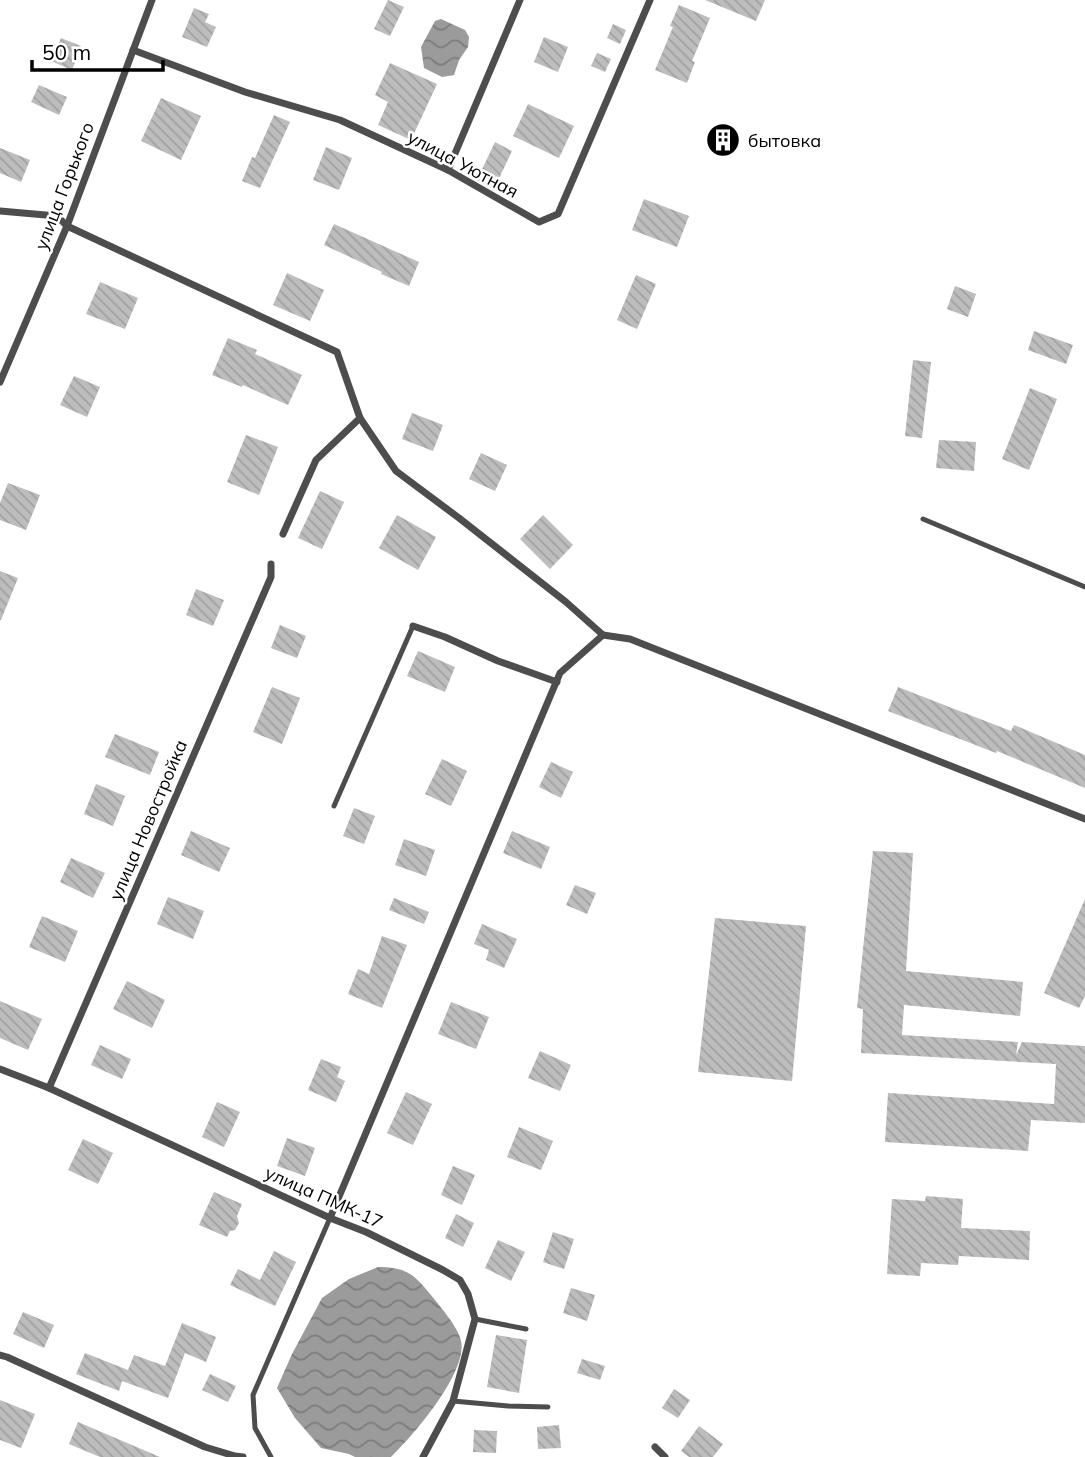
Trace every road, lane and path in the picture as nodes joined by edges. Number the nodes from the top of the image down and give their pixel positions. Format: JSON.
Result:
{"nodes":[{"id":1,"x":152,"y":0,"type":"edge"},
{"id":2,"x":520,"y":0,"type":"edge"},
{"id":3,"x":650,"y":0,"type":"edge"},
{"id":4,"x":133,"y":50,"type":"junction"},
{"id":5,"x":448,"y":170,"type":"junction"},
{"id":6,"x":0,"y":211,"type":"edge"},
{"id":7,"x":67,"y":226,"type":"junction"},
{"id":8,"x":0,"y":382,"type":"edge"},
{"id":9,"x":360,"y":418,"type":"junction"},
{"id":10,"x":923,"y":519,"type":"dead end"},
{"id":11,"x":283,"y":534,"type":"dead end"},
{"id":12,"x":271,"y":564,"type":"dead end"},
{"id":13,"x":1085,"y":587,"type":"edge"},
{"id":14,"x":414,"y":626,"type":"joint"},
{"id":15,"x":603,"y":635,"type":"junction"},
{"id":16,"x":557,"y":682,"type":"junction"},
{"id":17,"x":334,"y":806,"type":"dead end"},
{"id":18,"x":1085,"y":819,"type":"edge"},
{"id":19,"x":0,"y":1069,"type":"edge"},
{"id":20,"x":49,"y":1088,"type":"junction"},
{"id":21,"x":330,"y":1218,"type":"junction"},
{"id":22,"x":475,"y":1319,"type":"junction"},
{"id":23,"x":526,"y":1329,"type":"dead end"},
{"id":24,"x":0,"y":1355,"type":"edge"},
{"id":25,"x":453,"y":1401,"type":"junction"},
{"id":26,"x":548,"y":1406,"type":"dead end"},
{"id":27,"x":655,"y":1447,"type":"dead end"},
{"id":28,"x":243,"y":1457,"type":"edge"},
{"id":29,"x":271,"y":1457,"type":"edge"},
{"id":30,"x":423,"y":1457,"type":"edge"},
{"id":31,"x":665,"y":1457,"type":"edge"}],
"edges":[{"from":1,"to":4,"type":"street","name":"улица Горького"},
{"from":2,"to":5,"type":"street"},
{"from":3,"to":5,"type":"street","name":"улица Уютная"},
{"from":4,"to":5,"type":"street","name":"улица Уютная"},
{"from":4,"to":7,"type":"street","name":"улица Горького"},
{"from":6,"to":7,"type":"street"},
{"from":7,"to":8,"type":"street","name":"улица Горького"},
{"from":7,"to":9,"type":"street"},
{"from":9,"to":11,"type":"street"},
{"from":9,"to":15,"type":"street"},
{"from":10,"to":13,"type":"lane"},
{"from":12,"to":20,"type":"street","name":"улица Новостройка"},
{"from":14,"to":16,"type":"street"},
{"from":14,"to":17,"type":"lane"},
{"from":15,"to":16,"type":"street"},
{"from":15,"to":18,"type":"street"},
{"from":16,"to":21,"type":"street"},
{"from":19,"to":20,"type":"street","name":"улица ПМК-17"},
{"from":20,"to":21,"type":"street","name":"улица ПМК-17"},
{"from":21,"to":22,"type":"street","name":"улица ПМК-17"},
{"from":21,"to":29,"type":"lane"},
{"from":22,"to":23,"type":"lane"},
{"from":22,"to":25,"type":"street"},
{"from":24,"to":28,"type":"street"},
{"from":25,"to":26,"type":"lane"},
{"from":25,"to":30,"type":"street"},
{"from":27,"to":31,"type":"street"}]}
